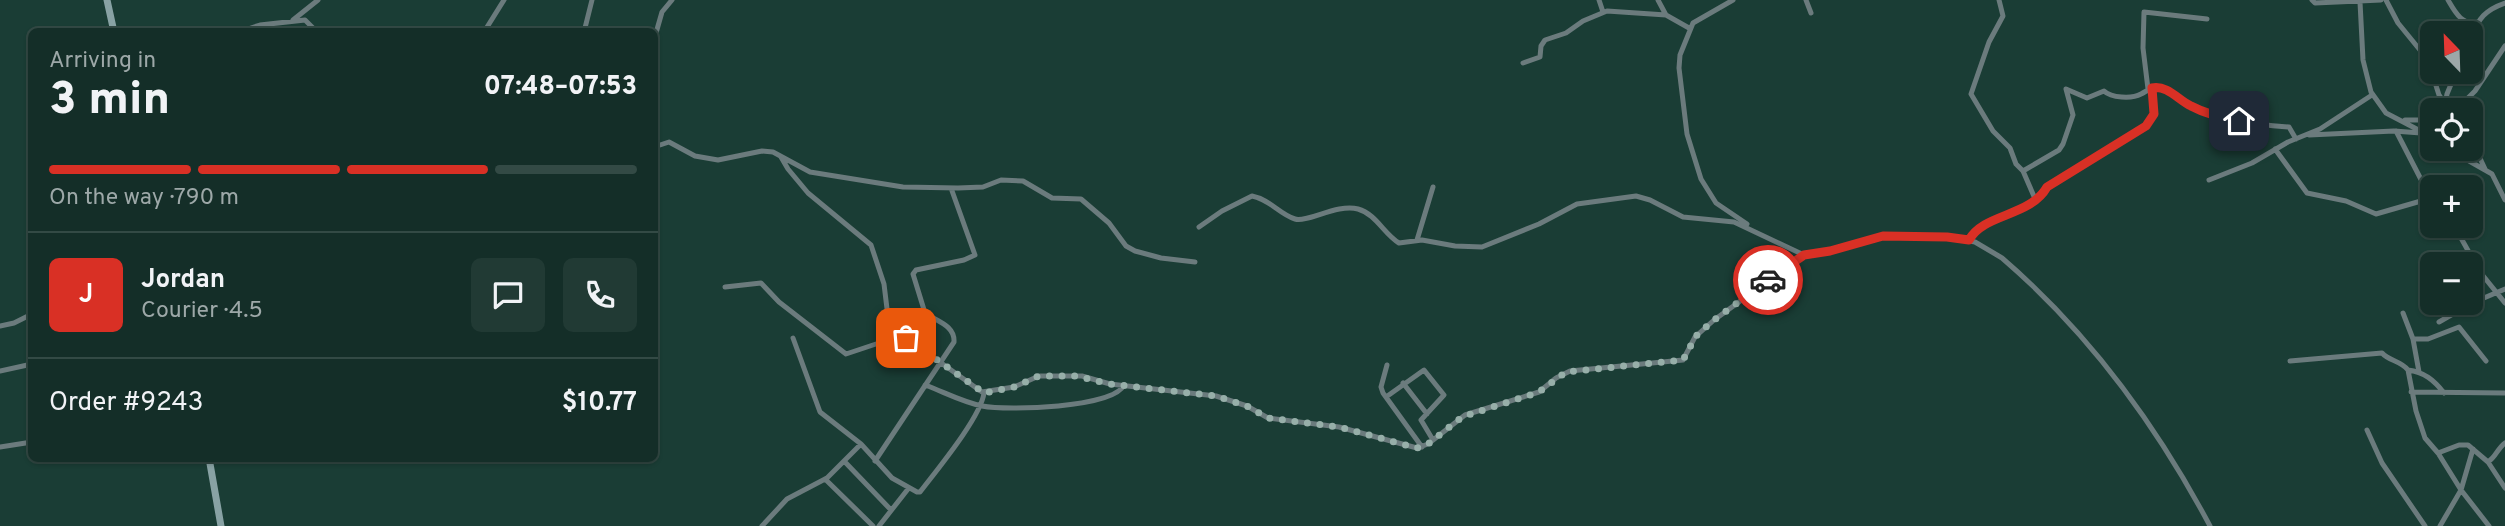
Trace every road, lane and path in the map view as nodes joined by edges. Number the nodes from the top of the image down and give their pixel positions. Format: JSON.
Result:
{"nodes":[{"id":1,"x":107,"y":0,"type":"edge"},
{"id":2,"x":318,"y":0,"type":"edge"},
{"id":3,"x":504,"y":0,"type":"edge"},
{"id":4,"x":592,"y":0,"type":"edge"},
{"id":5,"x":672,"y":0,"type":"edge"},
{"id":6,"x":1599,"y":0,"type":"edge"},
{"id":7,"x":1658,"y":0,"type":"edge"},
{"id":8,"x":1733,"y":0,"type":"edge"},
{"id":9,"x":1806,"y":0,"type":"edge"},
{"id":10,"x":1999,"y":0,"type":"edge"},
{"id":11,"x":2312,"y":0,"type":"edge"},
{"id":12,"x":2384,"y":0,"type":"edge"},
{"id":13,"x":2448,"y":0,"type":"edge"},
{"id":14,"x":2357,"y":1,"type":"edge"},
{"id":15,"x":2505,"y":4,"type":"edge"},
{"id":16,"x":1603,"y":12,"type":"junction"},
{"id":17,"x":1811,"y":13,"type":"dead end"},
{"id":18,"x":1665,"y":15,"type":"junction"},
{"id":19,"x":2207,"y":19,"type":"dead end"},
{"id":20,"x":293,"y":20,"type":"junction"},
{"id":21,"x":2465,"y":21,"type":"edge"},
{"id":22,"x":2478,"y":21,"type":"edge"},
{"id":23,"x":113,"y":28,"type":"edge"},
{"id":24,"x":251,"y":28,"type":"edge"},
{"id":25,"x":313,"y":28,"type":"edge"},
{"id":26,"x":486,"y":28,"type":"edge"},
{"id":27,"x":585,"y":28,"type":"edge"},
{"id":28,"x":657,"y":28,"type":"edge"},
{"id":29,"x":1689,"y":28,"type":"junction"},
{"id":30,"x":2505,"y":46,"type":"edge"},
{"id":31,"x":1523,"y":63,"type":"dead end"},
{"id":32,"x":2150,"y":89,"type":"junction"},
{"id":33,"x":2372,"y":95,"type":"junction"},
{"id":34,"x":2440,"y":98,"type":"edge"},
{"id":35,"x":2468,"y":98,"type":"edge"},
{"id":36,"x":2402,"y":120,"type":"junction"},
{"id":37,"x":2420,"y":120,"type":"edge"},
{"id":38,"x":2420,"y":130,"type":"edge"},
{"id":39,"x":2396,"y":131,"type":"junction"},
{"id":40,"x":2420,"y":133,"type":"edge"},
{"id":41,"x":2305,"y":135,"type":"junction"},
{"id":42,"x":2296,"y":139,"type":"junction"},
{"id":43,"x":658,"y":146,"type":"edge"},
{"id":44,"x":2275,"y":149,"type":"junction"},
{"id":45,"x":781,"y":157,"type":"junction"},
{"id":46,"x":2470,"y":161,"type":"edge"},
{"id":47,"x":2481,"y":161,"type":"edge"},
{"id":48,"x":2485,"y":169,"type":"junction"},
{"id":49,"x":2023,"y":171,"type":"junction"},
{"id":50,"x":2209,"y":180,"type":"dead end"},
{"id":51,"x":1433,"y":187,"type":"dead end"},
{"id":52,"x":951,"y":188,"type":"junction"},
{"id":53,"x":2505,"y":200,"type":"edge"},
{"id":54,"x":2036,"y":201,"type":"junction"},
{"id":55,"x":1199,"y":227,"type":"dead end"},
{"id":56,"x":1752,"y":229,"type":"junction"},
{"id":57,"x":2461,"y":238,"type":"dead end"},
{"id":58,"x":1417,"y":240,"type":"junction"},
{"id":59,"x":1969,"y":240,"type":"junction"},
{"id":60,"x":1804,"y":255,"type":"junction"},
{"id":61,"x":1195,"y":262,"type":"dead end"},
{"id":62,"x":725,"y":287,"type":"dead end"},
{"id":63,"x":2505,"y":289,"type":"edge"},
{"id":64,"x":2499,"y":294,"type":"junction"},
{"id":65,"x":2505,"y":303,"type":"edge"},
{"id":66,"x":2403,"y":313,"type":"dead end"},
{"id":67,"x":28,"y":316,"type":"edge"},
{"id":68,"x":2440,"y":322,"type":"dead end"},
{"id":69,"x":0,"y":326,"type":"edge"},
{"id":70,"x":903,"y":335,"type":"junction"},
{"id":71,"x":793,"y":338,"type":"dead end"},
{"id":72,"x":2413,"y":339,"type":"junction"},
{"id":73,"x":2486,"y":360,"type":"dead end"},
{"id":74,"x":2290,"y":361,"type":"dead end"},
{"id":75,"x":939,"y":362,"type":"junction"},
{"id":76,"x":28,"y":365,"type":"edge"},
{"id":77,"x":1387,"y":365,"type":"dead end"},
{"id":78,"x":2408,"y":370,"type":"junction"},
{"id":79,"x":0,"y":371,"type":"edge"},
{"id":80,"x":2419,"y":372,"type":"junction"},
{"id":81,"x":1403,"y":383,"type":"junction"},
{"id":82,"x":925,"y":385,"type":"junction"},
{"id":83,"x":1125,"y":385,"type":"junction"},
{"id":84,"x":2411,"y":392,"type":"junction"},
{"id":85,"x":984,"y":393,"type":"junction"},
{"id":86,"x":2444,"y":393,"type":"junction"},
{"id":87,"x":2505,"y":393,"type":"edge"},
{"id":88,"x":1385,"y":397,"type":"junction"},
{"id":89,"x":980,"y":405,"type":"junction"},
{"id":90,"x":1427,"y":414,"type":"junction"},
{"id":91,"x":2367,"y":430,"type":"dead end"},
{"id":92,"x":1433,"y":440,"type":"junction"},
{"id":93,"x":28,"y":443,"type":"edge"},
{"id":94,"x":2505,"y":443,"type":"edge"},
{"id":95,"x":861,"y":444,"type":"junction"},
{"id":96,"x":0,"y":447,"type":"edge"},
{"id":97,"x":1422,"y":447,"type":"junction"},
{"id":98,"x":2473,"y":449,"type":"junction"},
{"id":99,"x":2438,"y":453,"type":"junction"},
{"id":100,"x":844,"y":461,"type":"junction"},
{"id":101,"x":875,"y":461,"type":"junction"},
{"id":102,"x":210,"y":462,"type":"edge"},
{"id":103,"x":2488,"y":462,"type":"junction"},
{"id":104,"x":825,"y":479,"type":"junction"},
{"id":105,"x":908,"y":488,"type":"junction"},
{"id":106,"x":2505,"y":488,"type":"edge"},
{"id":107,"x":2461,"y":490,"type":"junction"},
{"id":108,"x":891,"y":510,"type":"junction"},
{"id":109,"x":221,"y":526,"type":"edge"},
{"id":110,"x":762,"y":526,"type":"edge"},
{"id":111,"x":873,"y":526,"type":"edge"},
{"id":112,"x":879,"y":526,"type":"edge"},
{"id":113,"x":2210,"y":526,"type":"edge"},
{"id":114,"x":2425,"y":526,"type":"edge"},
{"id":115,"x":2440,"y":526,"type":"edge"},
{"id":116,"x":2490,"y":526,"type":"edge"}],
"edges":[{"from":1,"to":23,"type":"main road"},
{"from":2,"to":20,"type":"street"},
{"from":3,"to":26,"type":"street"},
{"from":4,"to":27,"type":"street"},
{"from":5,"to":28,"type":"street"},
{"from":6,"to":16,"type":"street"},
{"from":7,"to":18,"type":"street"},
{"from":8,"to":29,"type":"street"},
{"from":9,"to":17,"type":"street"},
{"from":10,"to":49,"type":"street"},
{"from":11,"to":14,"type":"street"},
{"from":12,"to":14,"type":"street"},
{"from":12,"to":34,"type":"street"},
{"from":13,"to":21,"type":"street"},
{"from":14,"to":33,"type":"street"},
{"from":15,"to":22,"type":"street"},
{"from":16,"to":18,"type":"street"},
{"from":16,"to":31,"type":"street"},
{"from":18,"to":29,"type":"street"},
{"from":19,"to":32,"type":"street"},
{"from":20,"to":24,"type":"street"},
{"from":20,"to":25,"type":"street"},
{"from":29,"to":56,"type":"street"},
{"from":30,"to":35,"type":"street"},
{"from":32,"to":42,"type":"street"},
{"from":32,"to":49,"type":"street"},
{"from":32,"to":54,"type":"street"},
{"from":33,"to":36,"type":"street"},
{"from":33,"to":41,"type":"street"},
{"from":36,"to":37,"type":"street"},
{"from":36,"to":38,"type":"street"},
{"from":39,"to":40,"type":"street"},
{"from":39,"to":41,"type":"street"},
{"from":39,"to":44,"type":"street"},
{"from":41,"to":42,"type":"street"},
{"from":42,"to":44,"type":"street"},
{"from":43,"to":45,"type":"street"},
{"from":44,"to":50,"type":"street"},
{"from":45,"to":52,"type":"street"},
{"from":45,"to":70,"type":"street"},
{"from":46,"to":48,"type":"street"},
{"from":47,"to":48,"type":"street"},
{"from":48,"to":53,"type":"street"},
{"from":49,"to":54,"type":"street"},
{"from":51,"to":58,"type":"street"},
{"from":52,"to":61,"type":"street"},
{"from":52,"to":75,"type":"street"},
{"from":54,"to":59,"type":"street"},
{"from":55,"to":58,"type":"street"},
{"from":56,"to":58,"type":"street"},
{"from":56,"to":60,"type":"street"},
{"from":57,"to":64,"type":"street"},
{"from":59,"to":60,"type":"street"},
{"from":59,"to":113,"type":"street"},
{"from":60,"to":92,"type":"street"},
{"from":62,"to":70,"type":"street"},
{"from":63,"to":64,"type":"street"},
{"from":64,"to":65,"type":"street"},
{"from":64,"to":68,"type":"street"},
{"from":66,"to":72,"type":"street"},
{"from":67,"to":69,"type":"street"},
{"from":70,"to":75,"type":"street"},
{"from":71,"to":95,"type":"street"},
{"from":72,"to":73,"type":"street"},
{"from":72,"to":80,"type":"street"},
{"from":74,"to":78,"type":"street"},
{"from":75,"to":82,"type":"street"},
{"from":75,"to":85,"type":"street"},
{"from":76,"to":79,"type":"street"},
{"from":77,"to":88,"type":"street"},
{"from":78,"to":80,"type":"street"},
{"from":78,"to":84,"type":"street"},
{"from":80,"to":86,"type":"street"},
{"from":81,"to":88,"type":"street"},
{"from":81,"to":90,"type":"street"},
{"from":81,"to":90,"type":"street"},
{"from":82,"to":89,"type":"street"},
{"from":82,"to":101,"type":"street"},
{"from":83,"to":85,"type":"street"},
{"from":83,"to":89,"type":"street"},
{"from":83,"to":97,"type":"street"},
{"from":84,"to":86,"type":"street"},
{"from":84,"to":99,"type":"street"},
{"from":85,"to":89,"type":"street"},
{"from":86,"to":87,"type":"street"},
{"from":88,"to":97,"type":"street"},
{"from":89,"to":105,"type":"street"},
{"from":90,"to":92,"type":"street"},
{"from":91,"to":114,"type":"street"},
{"from":92,"to":97,"type":"street"},
{"from":93,"to":96,"type":"street"},
{"from":94,"to":103,"type":"street"},
{"from":95,"to":100,"type":"street"},
{"from":95,"to":101,"type":"street"},
{"from":98,"to":99,"type":"street"},
{"from":98,"to":103,"type":"street"},
{"from":98,"to":107,"type":"street"},
{"from":99,"to":107,"type":"street"},
{"from":100,"to":104,"type":"street"},
{"from":100,"to":108,"type":"street"},
{"from":101,"to":105,"type":"street"},
{"from":102,"to":109,"type":"main road"},
{"from":103,"to":106,"type":"street"},
{"from":104,"to":110,"type":"street"},
{"from":104,"to":111,"type":"street"},
{"from":105,"to":108,"type":"street"},
{"from":107,"to":115,"type":"street"},
{"from":107,"to":116,"type":"street"},
{"from":108,"to":112,"type":"street"}]}
